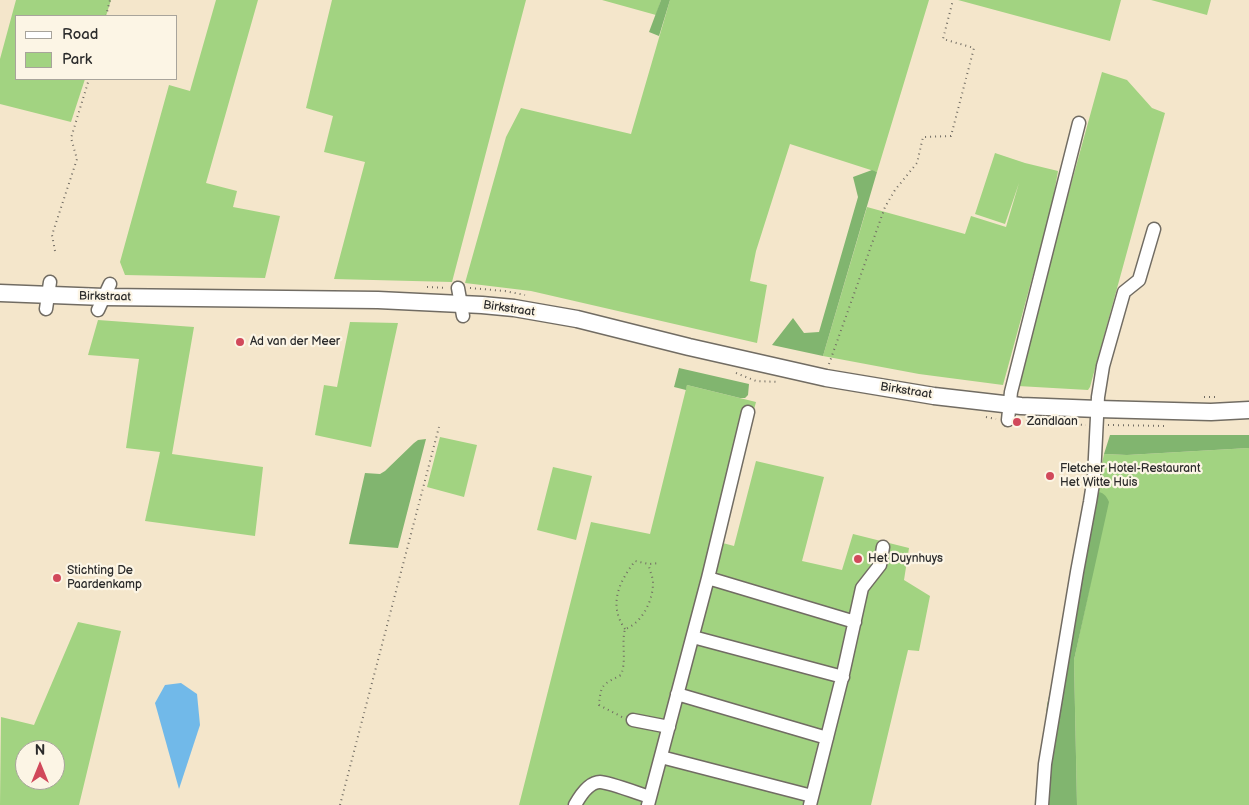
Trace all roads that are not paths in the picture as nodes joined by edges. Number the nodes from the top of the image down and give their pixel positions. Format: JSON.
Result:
{"nodes":[{"id":1,"x":1079,"y":123,"type":"dead end"},
{"id":2,"x":1154,"y":229,"type":"dead end"},
{"id":3,"x":0,"y":293,"type":"edge"},
{"id":4,"x":1249,"y":410,"type":"edge"},
{"id":5,"x":748,"y":412,"type":"dead end"},
{"id":6,"x":1009,"y":413,"type":"junction"},
{"id":7,"x":1098,"y":417,"type":"junction"},
{"id":8,"x":883,"y":547,"type":"dead end"},
{"id":9,"x":708,"y":578,"type":"junction"},
{"id":10,"x":855,"y":622,"type":"junction"},
{"id":11,"x":692,"y":637,"type":"junction"},
{"id":12,"x":842,"y":677,"type":"junction"},
{"id":13,"x":677,"y":694,"type":"junction"},
{"id":14,"x":633,"y":720,"type":"road end"},
{"id":15,"x":668,"y":727,"type":"junction"},
{"id":16,"x":827,"y":738,"type":"junction"},
{"id":17,"x":661,"y":757,"type":"junction"},
{"id":18,"x":811,"y":800,"type":"edge"},
{"id":19,"x":649,"y":801,"type":"edge"},
{"id":20,"x":575,"y":805,"type":"edge"},
{"id":21,"x":1042,"y":805,"type":"edge"}],
"edges":[{"from":1,"to":6,"type":"street"},
{"from":2,"to":7,"type":"street"},
{"from":3,"to":6,"type":"main road","name":"Birkstraat"},
{"from":4,"to":7,"type":"main road","name":"Birkstraat"},
{"from":5,"to":9,"type":"street"},
{"from":6,"to":7,"type":"main road","name":"Birkstraat"},
{"from":7,"to":21,"type":"street"},
{"from":8,"to":10,"type":"street"},
{"from":9,"to":10,"type":"street"},
{"from":9,"to":11,"type":"street"},
{"from":10,"to":12,"type":"street"},
{"from":11,"to":12,"type":"street"},
{"from":11,"to":13,"type":"street"},
{"from":12,"to":16,"type":"street"},
{"from":13,"to":15,"type":"street"},
{"from":13,"to":16,"type":"street"},
{"from":14,"to":15,"type":"street"},
{"from":15,"to":17,"type":"street"},
{"from":16,"to":18,"type":"street"},
{"from":17,"to":18,"type":"street"},
{"from":17,"to":19,"type":"street"},
{"from":19,"to":20,"type":"street"}]}
